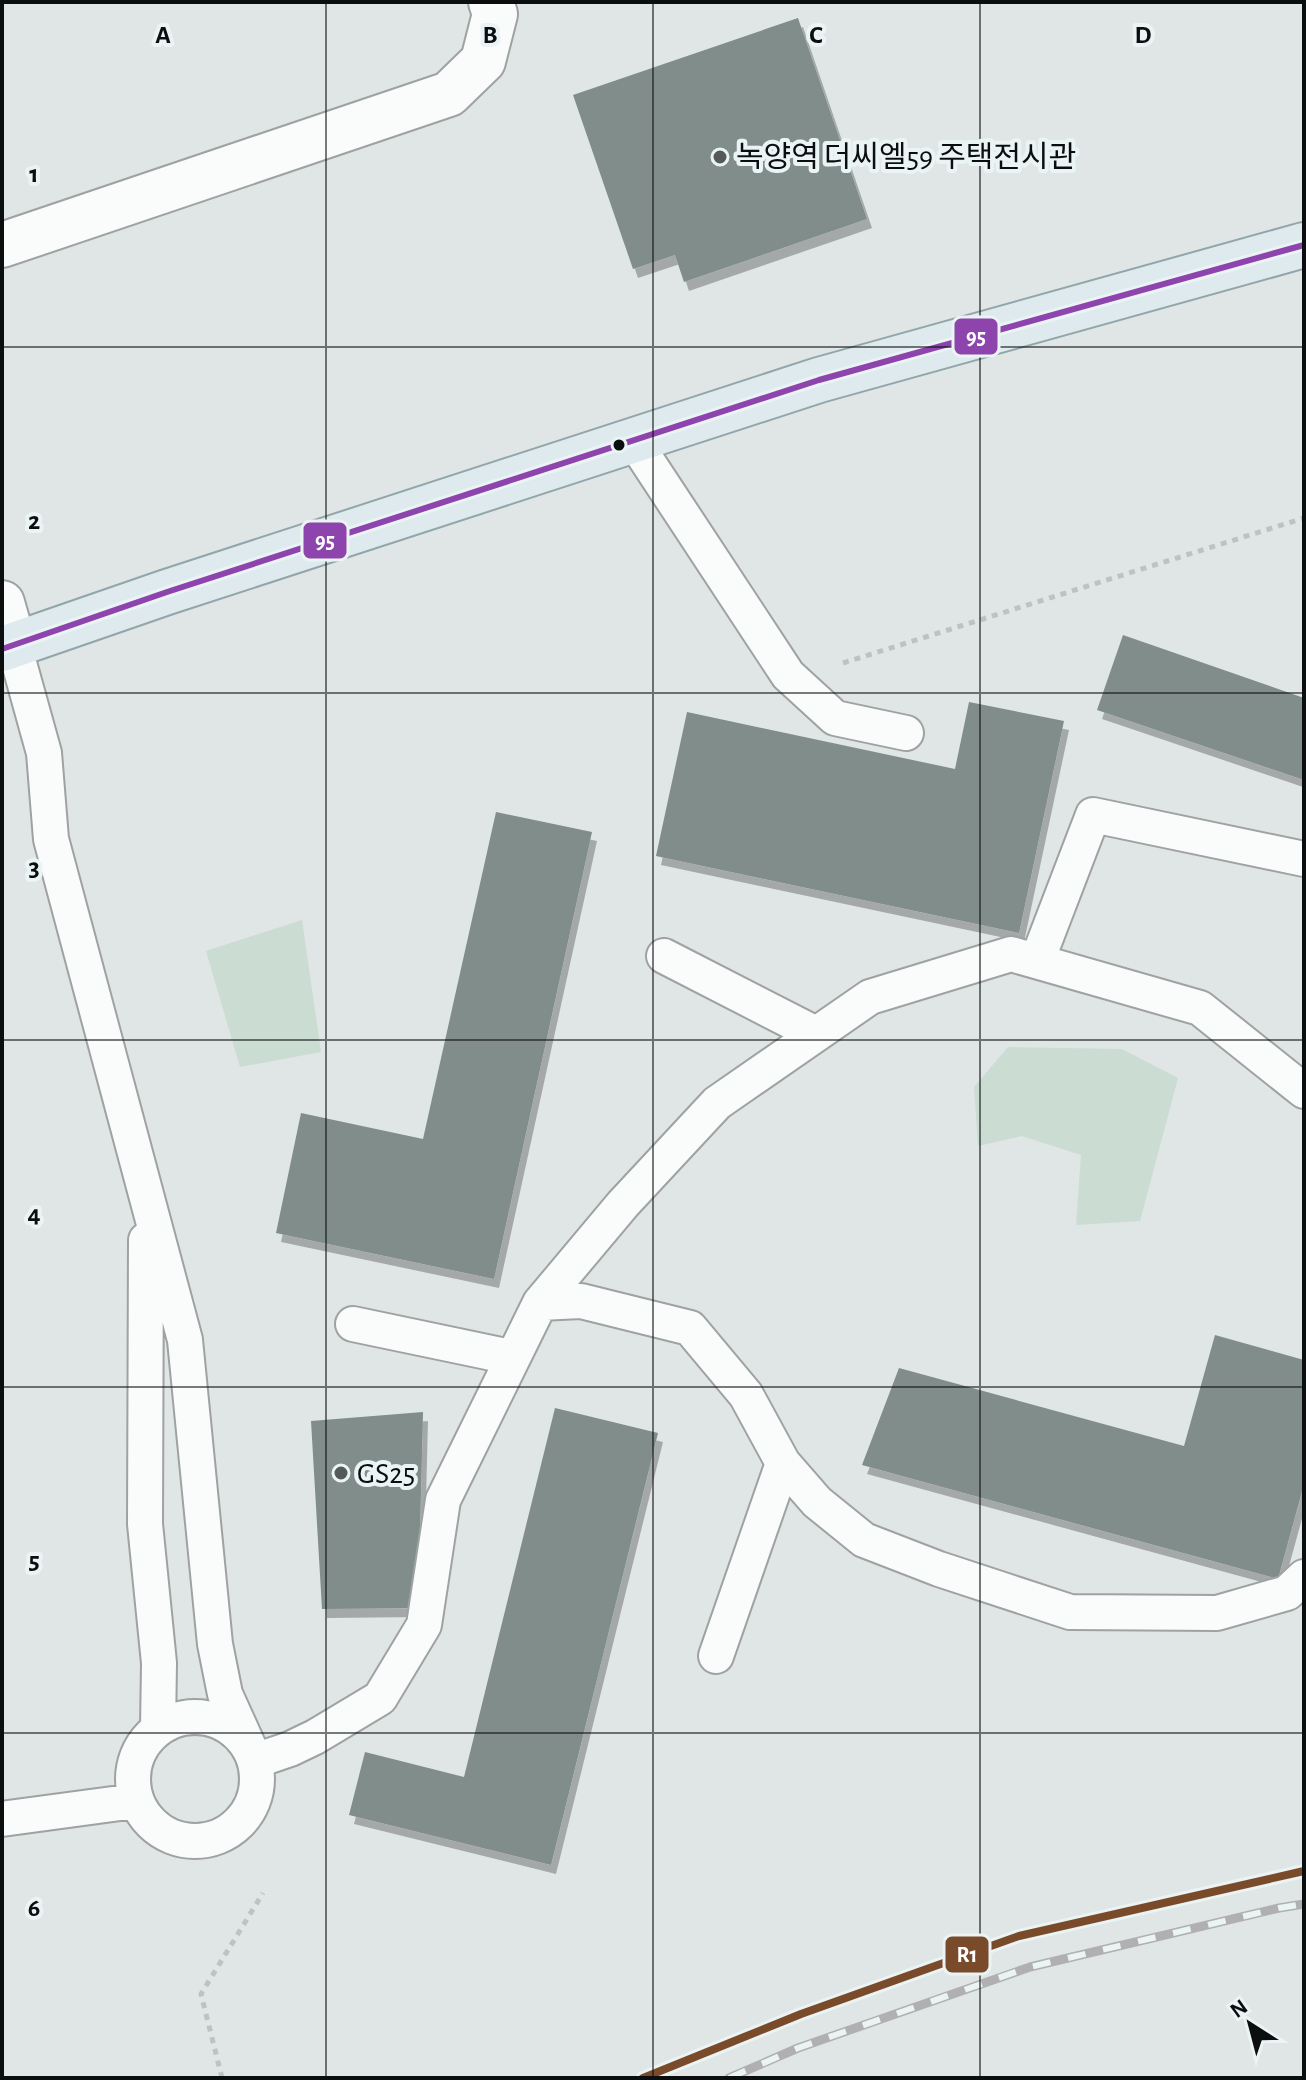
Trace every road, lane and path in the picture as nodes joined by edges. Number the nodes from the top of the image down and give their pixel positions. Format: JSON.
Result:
{"nodes":[{"id":1,"x":491,"y":2,"type":"edge"},
{"id":2,"x":2,"y":245,"type":"edge"},
{"id":3,"x":1304,"y":245,"type":"edge"},
{"id":4,"x":634,"y":441,"type":"junction"},
{"id":5,"x":1304,"y":518,"type":"edge"},
{"id":6,"x":2,"y":603,"type":"edge"},
{"id":7,"x":8,"y":647,"type":"edge"},
{"id":8,"x":842,"y":663,"type":"dead end"},
{"id":9,"x":906,"y":733,"type":"dead end"},
{"id":10,"x":1304,"y":859,"type":"edge"},
{"id":11,"x":664,"y":956,"type":"dead end"},
{"id":12,"x":1037,"y":961,"type":"junction"},
{"id":13,"x":816,"y":1034,"type":"junction"},
{"id":14,"x":1304,"y":1091,"type":"edge"},
{"id":15,"x":146,"y":1192,"type":"junction"},
{"id":16,"x":540,"y":1303,"type":"junction"},
{"id":17,"x":353,"y":1324,"type":"dead end"},
{"id":18,"x":511,"y":1357,"type":"junction"},
{"id":19,"x":783,"y":1463,"type":"junction"},
{"id":20,"x":1304,"y":1577,"type":"edge"},
{"id":21,"x":716,"y":1656,"type":"dead end"},
{"id":22,"x":158,"y":1728,"type":"junction"},
{"id":23,"x":252,"y":1754,"type":"junction"},
{"id":24,"x":135,"y":1801,"type":"junction"},
{"id":25,"x":2,"y":1819,"type":"edge"},
{"id":26,"x":263,"y":1893,"type":"dead end"},
{"id":27,"x":222,"y":2078,"type":"edge"}],
"edges":[{"from":1,"to":2,"type":"street"},
{"from":3,"to":4,"type":"main road"},
{"from":4,"to":7,"type":"main road"},
{"from":4,"to":9,"type":"lane"},
{"from":5,"to":8,"type":"path"},
{"from":6,"to":7,"type":"street"},
{"from":7,"to":15,"type":"lane"},
{"from":10,"to":12,"type":"lane"},
{"from":11,"to":13,"type":"lane"},
{"from":12,"to":13,"type":"lane"},
{"from":12,"to":14,"type":"lane"},
{"from":13,"to":16,"type":"lane"},
{"from":15,"to":22,"type":"lane"},
{"from":15,"to":23,"type":"lane"},
{"from":16,"to":18,"type":"lane"},
{"from":16,"to":19,"type":"lane"},
{"from":17,"to":18,"type":"lane"},
{"from":18,"to":23,"type":"lane"},
{"from":19,"to":20,"type":"lane"},
{"from":19,"to":21,"type":"lane"},
{"from":22,"to":23,"type":"lane"},
{"from":22,"to":24,"type":"lane"},
{"from":23,"to":24,"type":"lane"},
{"from":24,"to":25,"type":"lane"},
{"from":26,"to":27,"type":"path"}]}
